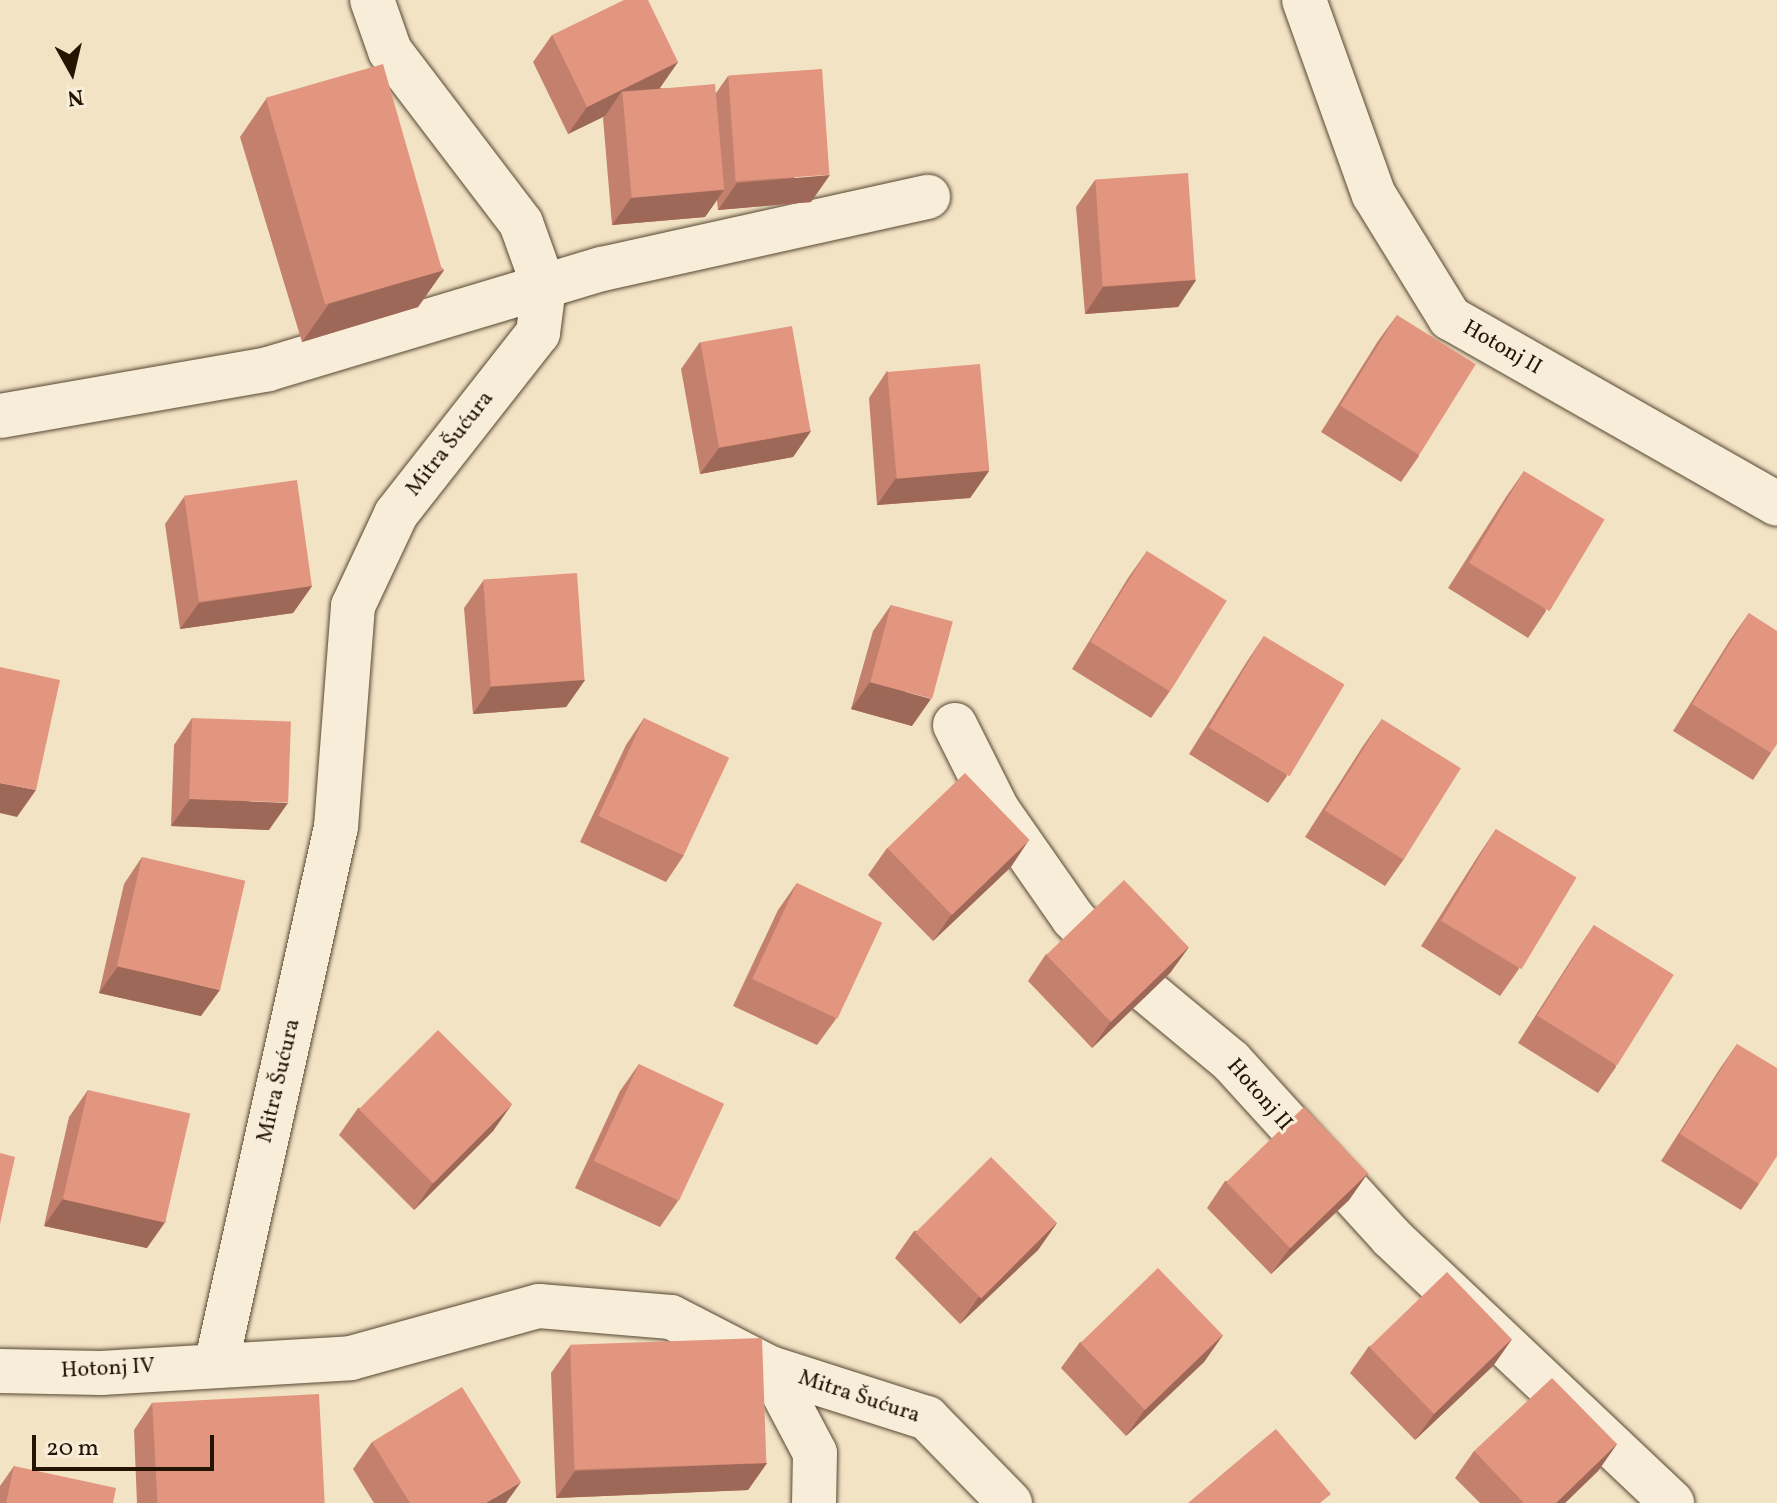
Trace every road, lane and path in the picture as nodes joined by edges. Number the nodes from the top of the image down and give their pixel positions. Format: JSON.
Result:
{"nodes":[{"id":1,"x":372,"y":0,"type":"edge"},
{"id":2,"x":1304,"y":0,"type":"edge"},
{"id":3,"x":928,"y":197,"type":"dead end"},
{"id":4,"x":544,"y":287,"type":"junction"},
{"id":5,"x":0,"y":416,"type":"edge"},
{"id":6,"x":1777,"y":504,"type":"edge"},
{"id":7,"x":955,"y":725,"type":"dead end"},
{"id":8,"x":217,"y":1361,"type":"junction"},
{"id":9,"x":770,"y":1368,"type":"junction"},
{"id":10,"x":0,"y":1371,"type":"edge"},
{"id":11,"x":814,"y":1503,"type":"edge"},
{"id":12,"x":1010,"y":1503,"type":"edge"},
{"id":13,"x":1672,"y":1503,"type":"edge"}],
"edges":[{"from":1,"to":4,"type":"street","name":"Mitra Šućura"},
{"from":2,"to":6,"type":"street","name":"Hotonj II"},
{"from":3,"to":4,"type":"street"},
{"from":4,"to":5,"type":"street"},
{"from":4,"to":8,"type":"street","name":"Mitra Šućura"},
{"from":7,"to":13,"type":"street","name":"Hotonj II"},
{"from":8,"to":9,"type":"street","name":"Mitra Šućura"},
{"from":8,"to":10,"type":"street","name":"Hotonj IV"},
{"from":9,"to":11,"type":"street","name":"Mitra Šućura"},
{"from":9,"to":12,"type":"street","name":"Mitra Šućura"}]}
